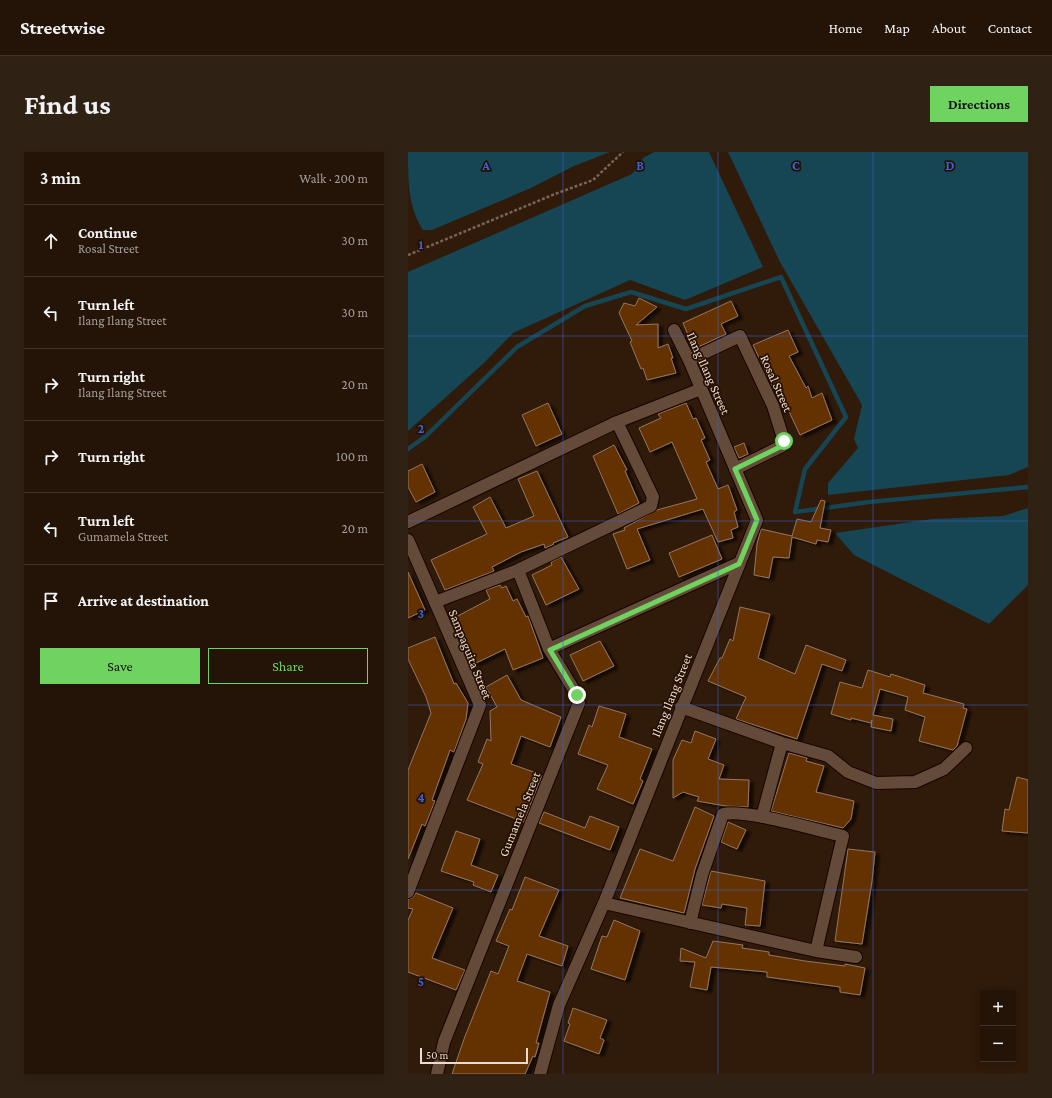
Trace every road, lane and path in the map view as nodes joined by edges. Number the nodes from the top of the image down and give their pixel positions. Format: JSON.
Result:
{"nodes":[{"id":1,"x":624,"y":152,"type":"edge"},
{"id":2,"x":408,"y":255,"type":"edge"},
{"id":3,"x":674,"y":330,"type":"dead end"},
{"id":4,"x":689,"y":360,"type":"junction"},
{"id":5,"x":701,"y":389,"type":"junction"},
{"id":6,"x":617,"y":422,"type":"junction"},
{"id":7,"x":735,"y":469,"type":"junction"},
{"id":8,"x":408,"y":522,"type":"edge"},
{"id":9,"x":408,"y":540,"type":"edge"},
{"id":10,"x":739,"y":564,"type":"junction"},
{"id":11,"x":518,"y":570,"type":"junction"},
{"id":12,"x":434,"y":602,"type":"junction"},
{"id":13,"x":550,"y":650,"type":"junction"},
{"id":14,"x":681,"y":707,"type":"junction"},
{"id":15,"x":782,"y":743,"type":"junction"},
{"id":16,"x":966,"y":748,"type":"dead end"},
{"id":17,"x":762,"y":817,"type":"junction"},
{"id":18,"x":408,"y":892,"type":"edge"},
{"id":19,"x":604,"y":903,"type":"junction"},
{"id":20,"x":690,"y":923,"type":"junction"},
{"id":21,"x":816,"y":951,"type":"junction"},
{"id":22,"x":856,"y":957,"type":"dead end"},
{"id":23,"x":437,"y":1074,"type":"edge"},
{"id":24,"x":540,"y":1074,"type":"edge"}],
"edges":[{"from":1,"to":2,"type":"path"},
{"from":3,"to":4,"type":"street","name":"Ilang Ilang Street"},
{"from":4,"to":5,"type":"street","name":"Ilang Ilang Street"},
{"from":4,"to":7,"type":"street","name":"Rosal Street"},
{"from":5,"to":6,"type":"street"},
{"from":5,"to":7,"type":"street","name":"Ilang Ilang Street"},
{"from":6,"to":8,"type":"street"},
{"from":6,"to":11,"type":"street"},
{"from":7,"to":10,"type":"street","name":"Ilang Ilang Street"},
{"from":9,"to":12,"type":"street","name":"Sampaguita Street"},
{"from":10,"to":13,"type":"street"},
{"from":10,"to":14,"type":"street","name":"Ilang Ilang Street"},
{"from":11,"to":12,"type":"street"},
{"from":11,"to":13,"type":"street","name":"Gumamela Street"},
{"from":12,"to":18,"type":"street","name":"Sampaguita Street"},
{"from":13,"to":23,"type":"street","name":"Gumamela Street"},
{"from":14,"to":15,"type":"street"},
{"from":14,"to":19,"type":"street","name":"Ilang Ilang Street"},
{"from":15,"to":16,"type":"street"},
{"from":15,"to":17,"type":"street"},
{"from":17,"to":20,"type":"street"},
{"from":17,"to":21,"type":"street"},
{"from":19,"to":20,"type":"street"},
{"from":19,"to":24,"type":"street","name":"Ilang Ilang Street"},
{"from":20,"to":21,"type":"street"},
{"from":21,"to":22,"type":"street"}]}
